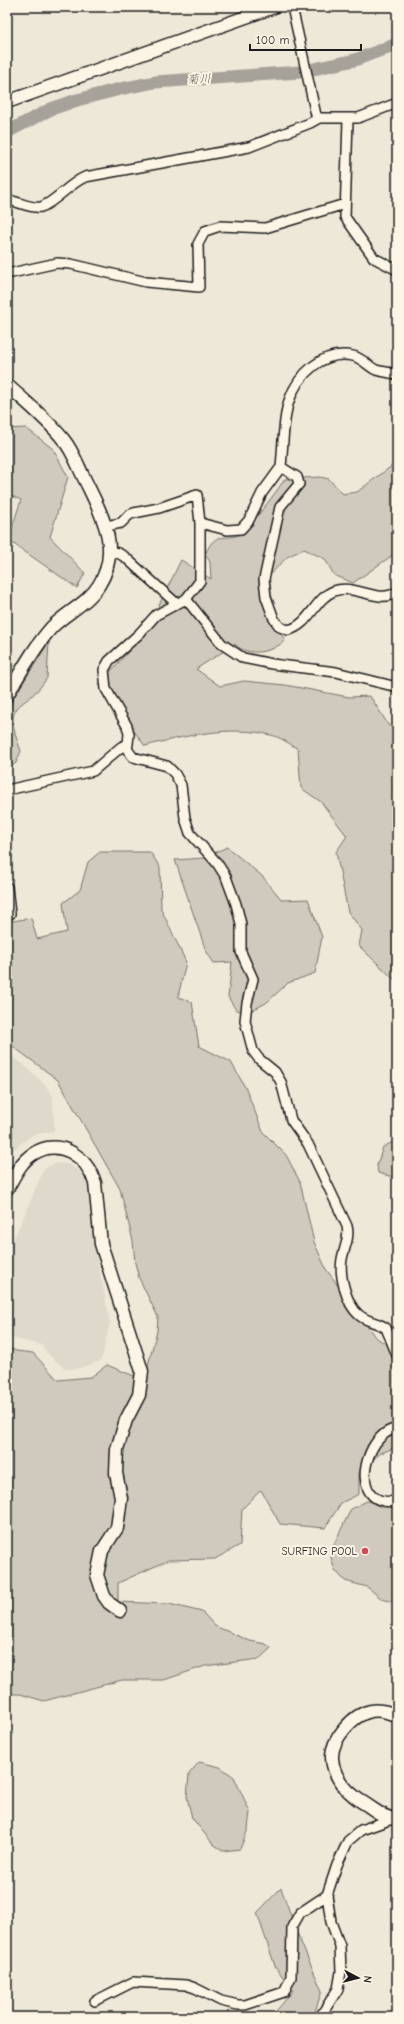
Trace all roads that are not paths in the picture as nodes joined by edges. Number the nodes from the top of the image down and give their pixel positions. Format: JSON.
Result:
{"nodes":[{"id":1,"x":274,"y":7,"type":"edge"},
{"id":2,"x":292,"y":7,"type":"edge"},
{"id":3,"x":7,"y":102,"type":"edge"},
{"id":4,"x":397,"y":103,"type":"edge"},
{"id":5,"x":319,"y":118,"type":"junction"},
{"id":6,"x":348,"y":119,"type":"junction"},
{"id":7,"x":7,"y":200,"type":"edge"},
{"id":8,"x":345,"y":204,"type":"junction"},
{"id":9,"x":397,"y":270,"type":"edge"},
{"id":10,"x":7,"y":274,"type":"edge"},
{"id":11,"x":397,"y":375,"type":"edge"},
{"id":12,"x":7,"y":384,"type":"edge"},
{"id":13,"x":281,"y":467,"type":"junction"},
{"id":14,"x":200,"y":523,"type":"junction"},
{"id":15,"x":106,"y":526,"type":"junction"},
{"id":16,"x":109,"y":551,"type":"junction"},
{"id":17,"x":397,"y":592,"type":"edge"},
{"id":18,"x":186,"y":599,"type":"junction"},
{"id":19,"x":177,"y":604,"type":"junction"},
{"id":20,"x":397,"y":687,"type":"edge"},
{"id":21,"x":7,"y":695,"type":"edge"},
{"id":22,"x":128,"y":744,"type":"junction"},
{"id":23,"x":7,"y":790,"type":"edge"},
{"id":24,"x":7,"y":888,"type":"edge"},
{"id":25,"x":10,"y":914,"type":"dead end"},
{"id":26,"x":7,"y":1189,"type":"edge"},
{"id":27,"x":397,"y":1355,"type":"edge"},
{"id":28,"x":397,"y":1428,"type":"edge"},
{"id":29,"x":397,"y":1501,"type":"edge"},
{"id":30,"x":120,"y":1611,"type":"dead end"},
{"id":31,"x":397,"y":1716,"type":"edge"},
{"id":32,"x":394,"y":1819,"type":"edge"},
{"id":33,"x":327,"y":1895,"type":"junction"},
{"id":34,"x":95,"y":2001,"type":"dead end"},
{"id":35,"x":320,"y":2017,"type":"edge"}],
"edges":[{"from":1,"to":3,"type":"street"},
{"from":2,"to":5,"type":"street"},
{"from":4,"to":6,"type":"street"},
{"from":5,"to":6,"type":"street"},
{"from":5,"to":7,"type":"street"},
{"from":6,"to":8,"type":"street"},
{"from":8,"to":9,"type":"street"},
{"from":8,"to":10,"type":"street"},
{"from":11,"to":13,"type":"street"},
{"from":12,"to":15,"type":"street"},
{"from":13,"to":14,"type":"street"},
{"from":13,"to":17,"type":"street"},
{"from":14,"to":15,"type":"street"},
{"from":14,"to":18,"type":"street"},
{"from":15,"to":16,"type":"street"},
{"from":16,"to":19,"type":"street"},
{"from":16,"to":21,"type":"street"},
{"from":18,"to":19,"type":"street"},
{"from":18,"to":20,"type":"street"},
{"from":19,"to":22,"type":"street"},
{"from":22,"to":23,"type":"street"},
{"from":22,"to":27,"type":"street"},
{"from":24,"to":25,"type":"street"},
{"from":26,"to":30,"type":"street"},
{"from":28,"to":29,"type":"street"},
{"from":31,"to":32,"type":"street"},
{"from":32,"to":33,"type":"street"},
{"from":33,"to":34,"type":"street"},
{"from":33,"to":35,"type":"street"}]}
